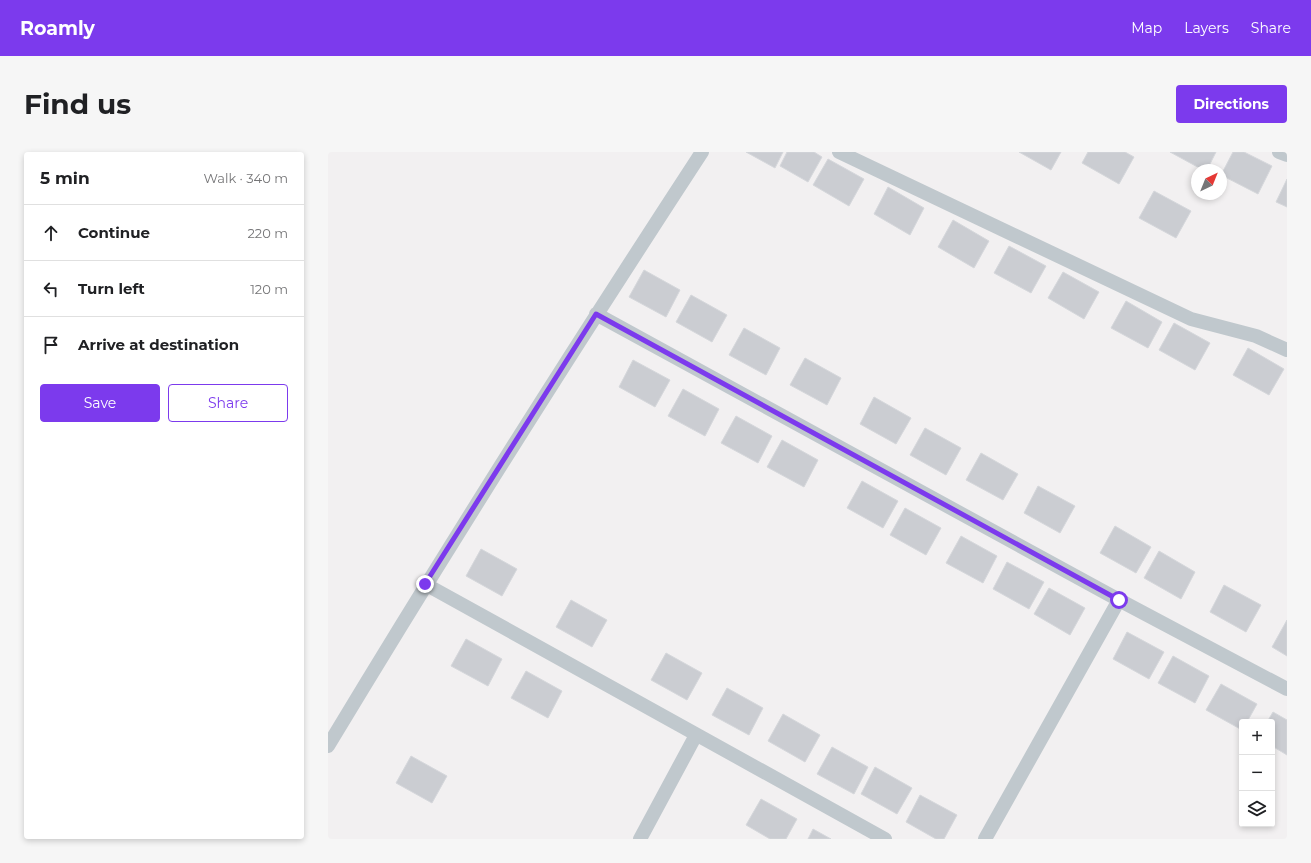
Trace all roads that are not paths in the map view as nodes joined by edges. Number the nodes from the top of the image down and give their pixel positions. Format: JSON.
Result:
{"nodes":[{"id":1,"x":702,"y":152,"type":"edge"},
{"id":2,"x":839,"y":152,"type":"edge"},
{"id":3,"x":1279,"y":152,"type":"edge"},
{"id":4,"x":1287,"y":155,"type":"edge"},
{"id":5,"x":596,"y":314,"type":"junction"},
{"id":6,"x":1287,"y":350,"type":"edge"},
{"id":7,"x":425,"y":584,"type":"junction"},
{"id":8,"x":1119,"y":600,"type":"junction"},
{"id":9,"x":1287,"y":689,"type":"edge"},
{"id":10,"x":696,"y":735,"type":"junction"},
{"id":11,"x":328,"y":746,"type":"edge"},
{"id":12,"x":640,"y":839,"type":"edge"},
{"id":13,"x":886,"y":839,"type":"edge"},
{"id":14,"x":985,"y":839,"type":"edge"}],
"edges":[{"from":1,"to":5,"type":"street"},
{"from":2,"to":6,"type":"street"},
{"from":3,"to":4,"type":"street"},
{"from":5,"to":7,"type":"street"},
{"from":5,"to":8,"type":"street"},
{"from":7,"to":10,"type":"street"},
{"from":7,"to":11,"type":"street"},
{"from":8,"to":9,"type":"street"},
{"from":8,"to":14,"type":"street"},
{"from":10,"to":12,"type":"street"},
{"from":10,"to":13,"type":"street"}]}
